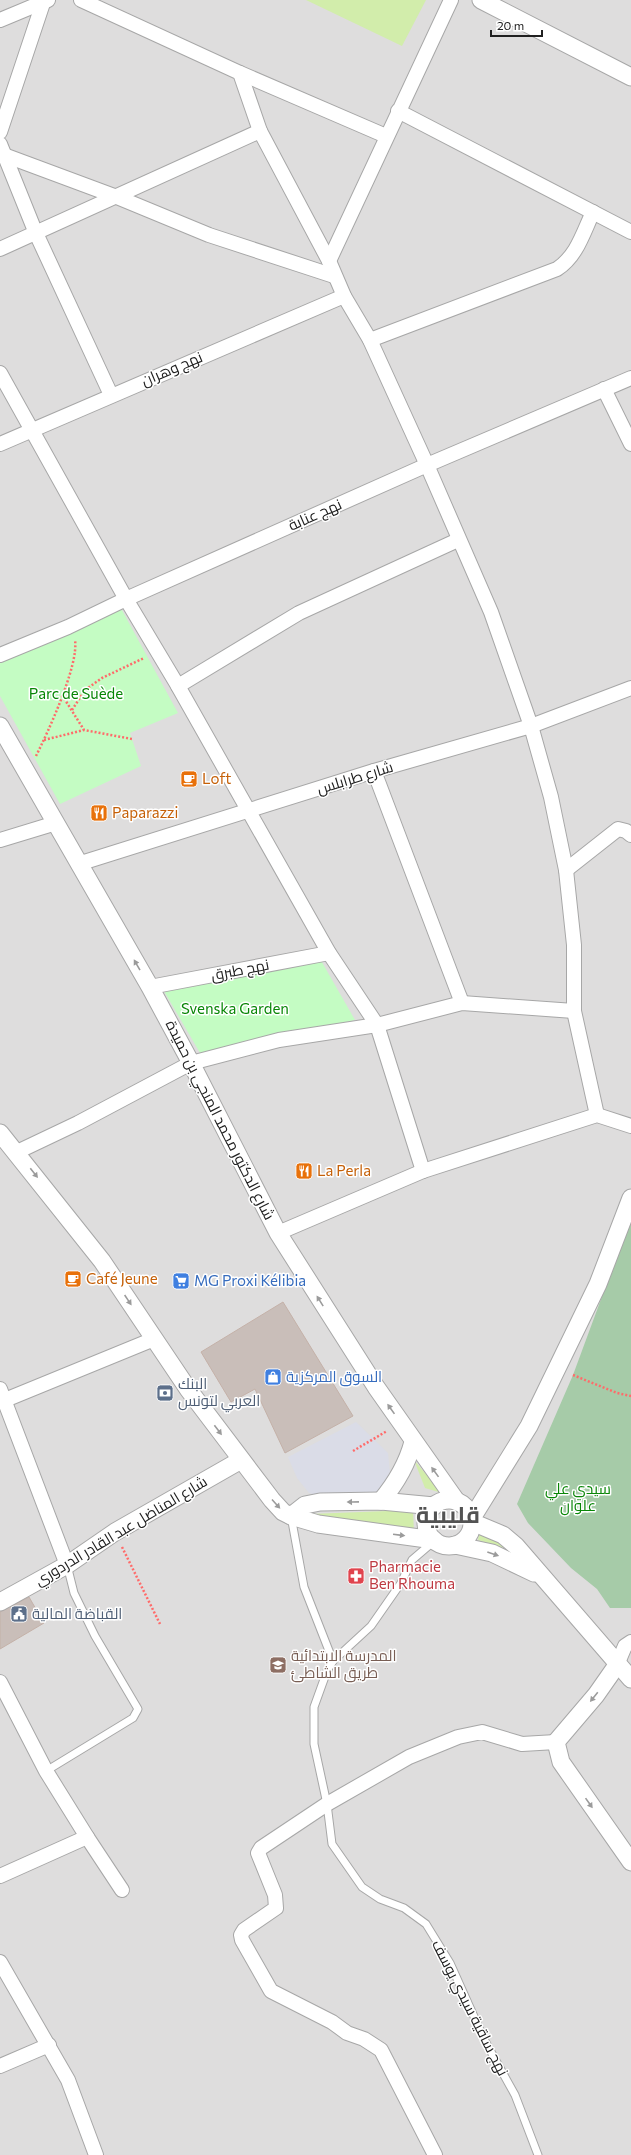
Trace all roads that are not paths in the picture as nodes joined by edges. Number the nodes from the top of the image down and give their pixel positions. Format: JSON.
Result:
{"nodes":[{"id":1,"x":451,"y":0,"type":"edge"},
{"id":2,"x":481,"y":0,"type":"edge"},
{"id":3,"x":46,"y":1,"type":"edge"},
{"id":4,"x":85,"y":1,"type":"edge"},
{"id":5,"x":0,"y":20,"type":"edge"},
{"id":6,"x":240,"y":74,"type":"junction"},
{"id":7,"x":631,"y":77,"type":"edge"},
{"id":8,"x":398,"y":111,"type":"junction"},
{"id":9,"x":260,"y":131,"type":"junction"},
{"id":10,"x":0,"y":132,"type":"edge"},
{"id":11,"x":386,"y":136,"type":"junction"},
{"id":12,"x":2,"y":149,"type":"edge"},
{"id":13,"x":117,"y":197,"type":"junction"},
{"id":14,"x":593,"y":212,"type":"junction"},
{"id":15,"x":35,"y":231,"type":"junction"},
{"id":16,"x":631,"y":232,"type":"edge"},
{"id":17,"x":0,"y":249,"type":"edge"},
{"id":18,"x":329,"y":261,"type":"junction"},
{"id":19,"x":334,"y":276,"type":"junction"},
{"id":20,"x":344,"y":296,"type":"junction"},
{"id":21,"x":370,"y":340,"type":"junction"},
{"id":22,"x":0,"y":373,"type":"edge"},
{"id":23,"x":631,"y":379,"type":"edge"},
{"id":24,"x":604,"y":389,"type":"junction"},
{"id":25,"x":111,"y":395,"type":"junction"},
{"id":26,"x":32,"y":431,"type":"junction"},
{"id":27,"x":0,"y":444,"type":"edge"},
{"id":28,"x":631,"y":444,"type":"edge"},
{"id":29,"x":427,"y":465,"type":"junction"},
{"id":30,"x":458,"y":540,"type":"junction"},
{"id":31,"x":126,"y":599,"type":"junction"},
{"id":32,"x":0,"y":655,"type":"edge"},
{"id":33,"x":178,"y":686,"type":"junction"},
{"id":34,"x":631,"y":688,"type":"edge"},
{"id":35,"x":0,"y":726,"type":"edge"},
{"id":36,"x":531,"y":726,"type":"junction"},
{"id":37,"x":374,"y":771,"type":"junction"},
{"id":38,"x":249,"y":811,"type":"junction"},
{"id":39,"x":56,"y":823,"type":"junction"},
{"id":40,"x":631,"y":835,"type":"edge"},
{"id":41,"x":0,"y":840,"type":"edge"},
{"id":42,"x":78,"y":864,"type":"junction"},
{"id":43,"x":566,"y":870,"type":"junction"},
{"id":44,"x":329,"y":953,"type":"junction"},
{"id":45,"x":150,"y":987,"type":"junction"},
{"id":46,"x":462,"y":1003,"type":"junction"},
{"id":47,"x":574,"y":1011,"type":"junction"},
{"id":48,"x":377,"y":1025,"type":"junction"},
{"id":49,"x":191,"y":1063,"type":"junction"},
{"id":50,"x":597,"y":1115,"type":"junction"},
{"id":51,"x":631,"y":1126,"type":"edge"},
{"id":52,"x":0,"y":1133,"type":"edge"},
{"id":53,"x":18,"y":1152,"type":"junction"},
{"id":54,"x":423,"y":1171,"type":"junction"},
{"id":55,"x":631,"y":1198,"type":"edge"},
{"id":56,"x":278,"y":1233,"type":"junction"},
{"id":57,"x":154,"y":1338,"type":"junction"},
{"id":58,"x":2,"y":1394,"type":"edge"},
{"id":59,"x":413,"y":1442,"type":"junction"},
{"id":60,"x":241,"y":1460,"type":"junction"},
{"id":61,"x":504,"y":1465,"type":"junction"},
{"id":62,"x":381,"y":1501,"type":"junction"},
{"id":63,"x":460,"y":1503,"type":"junction"},
{"id":64,"x":434,"y":1506,"type":"junction"},
{"id":65,"x":291,"y":1516,"type":"junction"},
{"id":66,"x":472,"y":1520,"type":"junction"},
{"id":67,"x":435,"y":1540,"type":"junction"},
{"id":68,"x":455,"y":1545,"type":"junction"},
{"id":69,"x":67,"y":1565,"type":"junction"},
{"id":70,"x":546,"y":1581,"type":"junction"},
{"id":71,"x":0,"y":1602,"type":"edge"},
{"id":72,"x":631,"y":1642,"type":"edge"},
{"id":73,"x":333,"y":1661,"type":"junction"},
{"id":74,"x":617,"y":1665,"type":"junction"},
{"id":75,"x":631,"y":1679,"type":"edge"},
{"id":76,"x":0,"y":1682,"type":"edge"},
{"id":77,"x":556,"y":1742,"type":"junction"},
{"id":78,"x":46,"y":1771,"type":"junction"},
{"id":79,"x":327,"y":1804,"type":"junction"},
{"id":80,"x":87,"y":1837,"type":"junction"},
{"id":81,"x":631,"y":1862,"type":"edge"},
{"id":82,"x":0,"y":1876,"type":"edge"},
{"id":83,"x":122,"y":1890,"type":"dead end"},
{"id":84,"x":0,"y":1962,"type":"edge"},
{"id":85,"x":49,"y":2045,"type":"junction"},
{"id":86,"x":0,"y":2066,"type":"edge"},
{"id":87,"x":96,"y":2155,"type":"edge"},
{"id":88,"x":435,"y":2155,"type":"edge"},
{"id":89,"x":538,"y":2155,"type":"edge"}],
"edges":[{"from":1,"to":8,"type":"street"},
{"from":2,"to":7,"type":"street"},
{"from":3,"to":5,"type":"street"},
{"from":3,"to":10,"type":"street"},
{"from":4,"to":6,"type":"street"},
{"from":6,"to":9,"type":"street"},
{"from":6,"to":11,"type":"street"},
{"from":8,"to":11,"type":"street"},
{"from":8,"to":14,"type":"street"},
{"from":9,"to":13,"type":"street"},
{"from":9,"to":18,"type":"street"},
{"from":11,"to":18,"type":"street"},
{"from":12,"to":13,"type":"street"},
{"from":12,"to":15,"type":"street"},
{"from":13,"to":15,"type":"street"},
{"from":13,"to":19,"type":"street"},
{"from":14,"to":16,"type":"street"},
{"from":14,"to":21,"type":"street"},
{"from":15,"to":17,"type":"street"},
{"from":15,"to":25,"type":"street"},
{"from":18,"to":19,"type":"street"},
{"from":19,"to":20,"type":"street"},
{"from":20,"to":21,"type":"street"},
{"from":20,"to":25,"type":"street","name":"نهج وهران"},
{"from":21,"to":29,"type":"street"},
{"from":22,"to":26,"type":"street"},
{"from":23,"to":24,"type":"street","name":"نهج عنابة"},
{"from":24,"to":28,"type":"street"},
{"from":24,"to":29,"type":"street","name":"نهج عنابة"},
{"from":25,"to":26,"type":"street","name":"نهج وهران"},
{"from":26,"to":27,"type":"street","name":"نهج وهران"},
{"from":26,"to":31,"type":"street"},
{"from":29,"to":30,"type":"street"},
{"from":29,"to":31,"type":"street","name":"نهج عنابة"},
{"from":30,"to":33,"type":"street"},
{"from":30,"to":36,"type":"street"},
{"from":31,"to":32,"type":"street","name":"نهج عنابة"},
{"from":31,"to":33,"type":"street"},
{"from":33,"to":38,"type":"street"},
{"from":34,"to":36,"type":"street","name":"شارع طرابلس"},
{"from":35,"to":39,"type":"street","name":"شارع الدكتور محمد المنجي بن حميدة"},
{"from":36,"to":37,"type":"street","name":"شارع طرابلس"},
{"from":36,"to":43,"type":"street"},
{"from":37,"to":38,"type":"street","name":"شارع طرابلس"},
{"from":37,"to":46,"type":"street"},
{"from":38,"to":42,"type":"street","name":"شارع طرابلس"},
{"from":38,"to":44,"type":"street"},
{"from":39,"to":41,"type":"street"},
{"from":39,"to":42,"type":"street","name":"شارع الدكتور محمد المنجي بن حميدة"},
{"from":40,"to":43,"type":"street"},
{"from":45,"to":42,"type":"street","name":"شارع الدكتور محمد المنجي بن حميدة","one_way":true},
{"from":43,"to":47,"type":"street"},
{"from":44,"to":45,"type":"street","name":"نهج طبرق"},
{"from":44,"to":48,"type":"street"},
{"from":45,"to":49,"type":"street","name":"شارع الدكتور محمد المنجي بن حميدة"},
{"from":46,"to":47,"type":"street"},
{"from":46,"to":48,"type":"street"},
{"from":47,"to":50,"type":"street"},
{"from":48,"to":49,"type":"street"},
{"from":48,"to":54,"type":"street"},
{"from":49,"to":53,"type":"street"},
{"from":49,"to":56,"type":"street","name":"شارع الدكتور محمد المنجي بن حميدة"},
{"from":50,"to":51,"type":"street"},
{"from":50,"to":54,"type":"street"},
{"from":52,"to":53,"type":"street"},
{"from":53,"to":57,"type":"street","one_way":true},
{"from":54,"to":56,"type":"street"},
{"from":55,"to":61,"type":"street"},
{"from":59,"to":56,"type":"street","name":"شارع الدكتور محمد المنجي بن حميدة","one_way":true},
{"from":57,"to":58,"type":"street"},
{"from":57,"to":60,"type":"street","one_way":true},
{"from":58,"to":69,"type":"street"},
{"from":59,"to":62,"type":"street"},
{"from":63,"to":59,"type":"street","name":"شارع الدكتور محمد المنجي بن حميدة","one_way":true},
{"from":60,"to":65,"type":"street","one_way":true},
{"from":60,"to":69,"type":"street","name":"شارع المناضل عبد القادر الدردوري"},
{"from":61,"to":63,"type":"street"},
{"from":61,"to":66,"type":"street"},
{"from":62,"to":64,"type":"street"},
{"from":62,"to":65,"type":"street","one_way":true},
{"from":63,"to":64,"type":"street"},
{"from":63,"to":66,"type":"street"},
{"from":64,"to":67,"type":"street"},
{"from":65,"to":67,"type":"street","one_way":true},
{"from":65,"to":73,"type":"lane"},
{"from":66,"to":68,"type":"street"},
{"from":66,"to":70,"type":"street"},
{"from":67,"to":68,"type":"street"},
{"from":67,"to":73,"type":"lane","name":"نهج ساقية سيدي يوسف"},
{"from":68,"to":70,"type":"street","one_way":true},
{"from":69,"to":71,"type":"street","name":"شارع المناضل عبد القادر الدردوري"},
{"from":69,"to":78,"type":"lane"},
{"from":70,"to":74,"type":"street"},
{"from":72,"to":74,"type":"street"},
{"from":73,"to":79,"type":"lane","name":"نهج ساقية سيدي يوسف"},
{"from":74,"to":75,"type":"street"},
{"from":74,"to":77,"type":"street","one_way":true},
{"from":76,"to":78,"type":"street"},
{"from":77,"to":79,"type":"street"},
{"from":77,"to":81,"type":"street","one_way":true},
{"from":78,"to":80,"type":"street"},
{"from":79,"to":88,"type":"street"},
{"from":79,"to":89,"type":"lane","name":"نهج ساقية سيدي يوسف"},
{"from":80,"to":82,"type":"street"},
{"from":80,"to":83,"type":"street"},
{"from":84,"to":85,"type":"street"},
{"from":85,"to":86,"type":"street"},
{"from":85,"to":87,"type":"street"}]}
